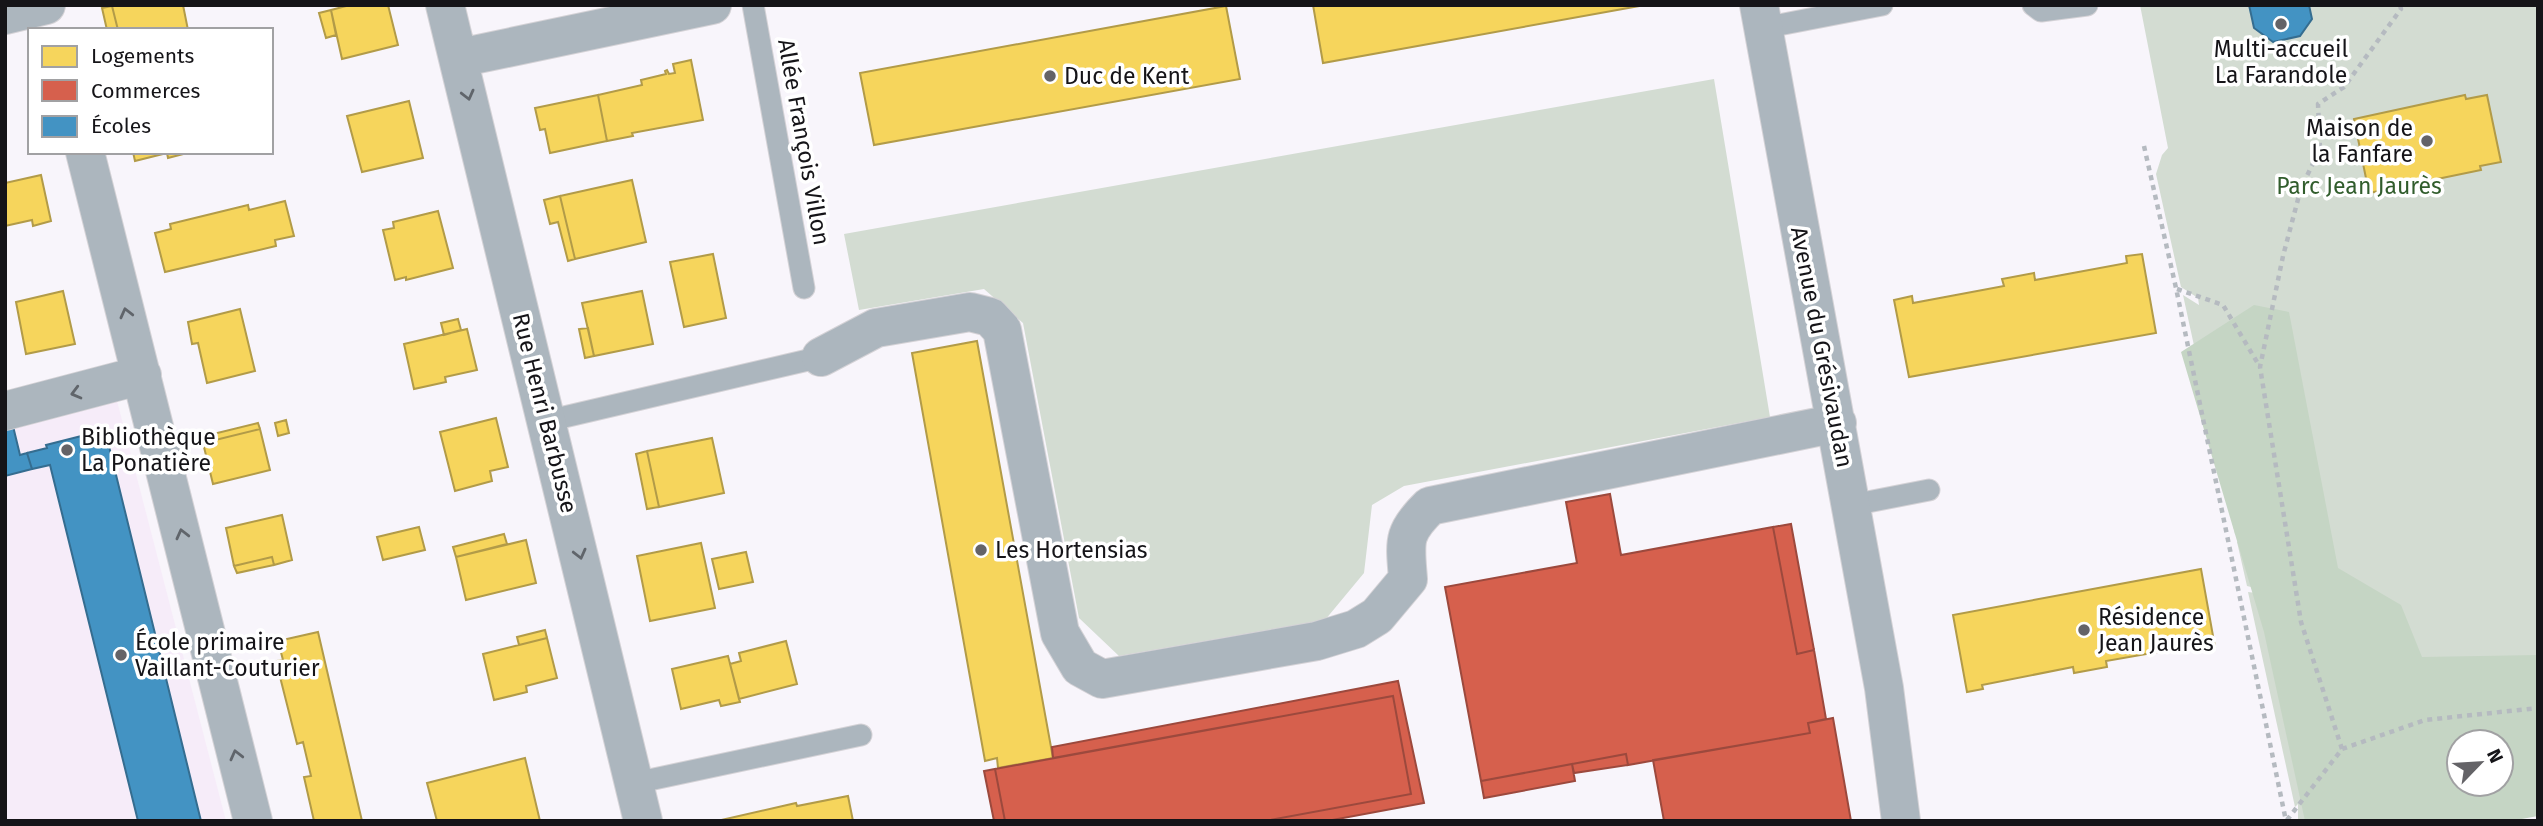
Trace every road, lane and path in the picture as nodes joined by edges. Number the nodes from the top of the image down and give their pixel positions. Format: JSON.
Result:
{"nodes":[{"id":1,"x":47,"y":5,"type":"edge"},
{"id":2,"x":445,"y":5,"type":"edge"},
{"id":3,"x":712,"y":5,"type":"edge"},
{"id":4,"x":753,"y":5,"type":"edge"},
{"id":5,"x":1882,"y":5,"type":"edge"},
{"id":6,"x":2033,"y":5,"type":"edge"},
{"id":7,"x":2087,"y":5,"type":"edge"},
{"id":8,"x":2402,"y":7,"type":"edge"},
{"id":9,"x":660,"y":13,"type":"edge"},
{"id":10,"x":5,"y":15,"type":"edge"},
{"id":11,"x":1761,"y":17,"type":"edge"},
{"id":12,"x":53,"y":28,"type":"edge"},
{"id":13,"x":459,"y":58,"type":"junction"},
{"id":14,"x":2144,"y":146,"type":"dead end"},
{"id":15,"x":86,"y":154,"type":"edge"},
{"id":16,"x":804,"y":288,"type":"dead end"},
{"id":17,"x":2176,"y":288,"type":"junction"},
{"id":18,"x":821,"y":357,"type":"joint"},
{"id":19,"x":2260,"y":367,"type":"junction"},
{"id":20,"x":142,"y":375,"type":"junction"},
{"id":21,"x":5,"y":411,"type":"edge"},
{"id":22,"x":547,"y":421,"type":"junction"},
{"id":23,"x":1837,"y":423,"type":"junction"},
{"id":24,"x":1929,"y":490,"type":"dead end"},
{"id":25,"x":1852,"y":505,"type":"junction"},
{"id":26,"x":1884,"y":688,"type":"junction"},
{"id":27,"x":2538,"y":708,"type":"edge"},
{"id":28,"x":861,"y":735,"type":"dead end"},
{"id":29,"x":2342,"y":749,"type":"junction"},
{"id":30,"x":635,"y":783,"type":"junction"},
{"id":31,"x":253,"y":821,"type":"edge"},
{"id":32,"x":643,"y":821,"type":"edge"},
{"id":33,"x":1901,"y":821,"type":"edge"},
{"id":34,"x":1922,"y":821,"type":"edge"},
{"id":35,"x":2286,"y":821,"type":"edge"}],
"edges":[{"from":1,"to":10,"type":"street"},
{"from":1,"to":12,"type":"street"},
{"from":2,"to":13,"type":"street","name":"Rue Henri Barbusse"},
{"from":3,"to":9,"type":"street"},
{"from":4,"to":16,"type":"lane","name":"Allée François Villon"},
{"from":5,"to":11,"type":"lane"},
{"from":6,"to":7,"type":"lane"},
{"from":8,"to":19,"type":"path"},
{"from":9,"to":13,"type":"street"},
{"from":11,"to":23,"type":"street","name":"Avenue du Grésivaudan"},
{"from":13,"to":22,"type":"street","name":"Rue Henri Barbusse","one_way":true},
{"from":14,"to":17,"type":"path"},
{"from":20,"to":15,"type":"street","one_way":true},
{"from":17,"to":19,"type":"path"},
{"from":17,"to":35,"type":"path"},
{"from":18,"to":22,"type":"lane"},
{"from":18,"to":23,"type":"street"},
{"from":19,"to":29,"type":"path"},
{"from":20,"to":21,"type":"street","one_way":true},
{"from":31,"to":20,"type":"street","one_way":true},
{"from":22,"to":30,"type":"street","name":"Rue Henri Barbusse","one_way":true},
{"from":23,"to":25,"type":"street","name":"Avenue du Grésivaudan"},
{"from":24,"to":25,"type":"lane"},
{"from":25,"to":26,"type":"street","name":"Avenue du Grésivaudan"},
{"from":26,"to":33,"type":"street","name":"Avenue du Grésivaudan"},
{"from":26,"to":34,"type":"street","name":"Avenue du Grésivaudan"},
{"from":27,"to":29,"type":"path"},
{"from":28,"to":30,"type":"lane"},
{"from":29,"to":35,"type":"path"},
{"from":30,"to":32,"type":"street","name":"Rue Henri Barbusse"}]}
